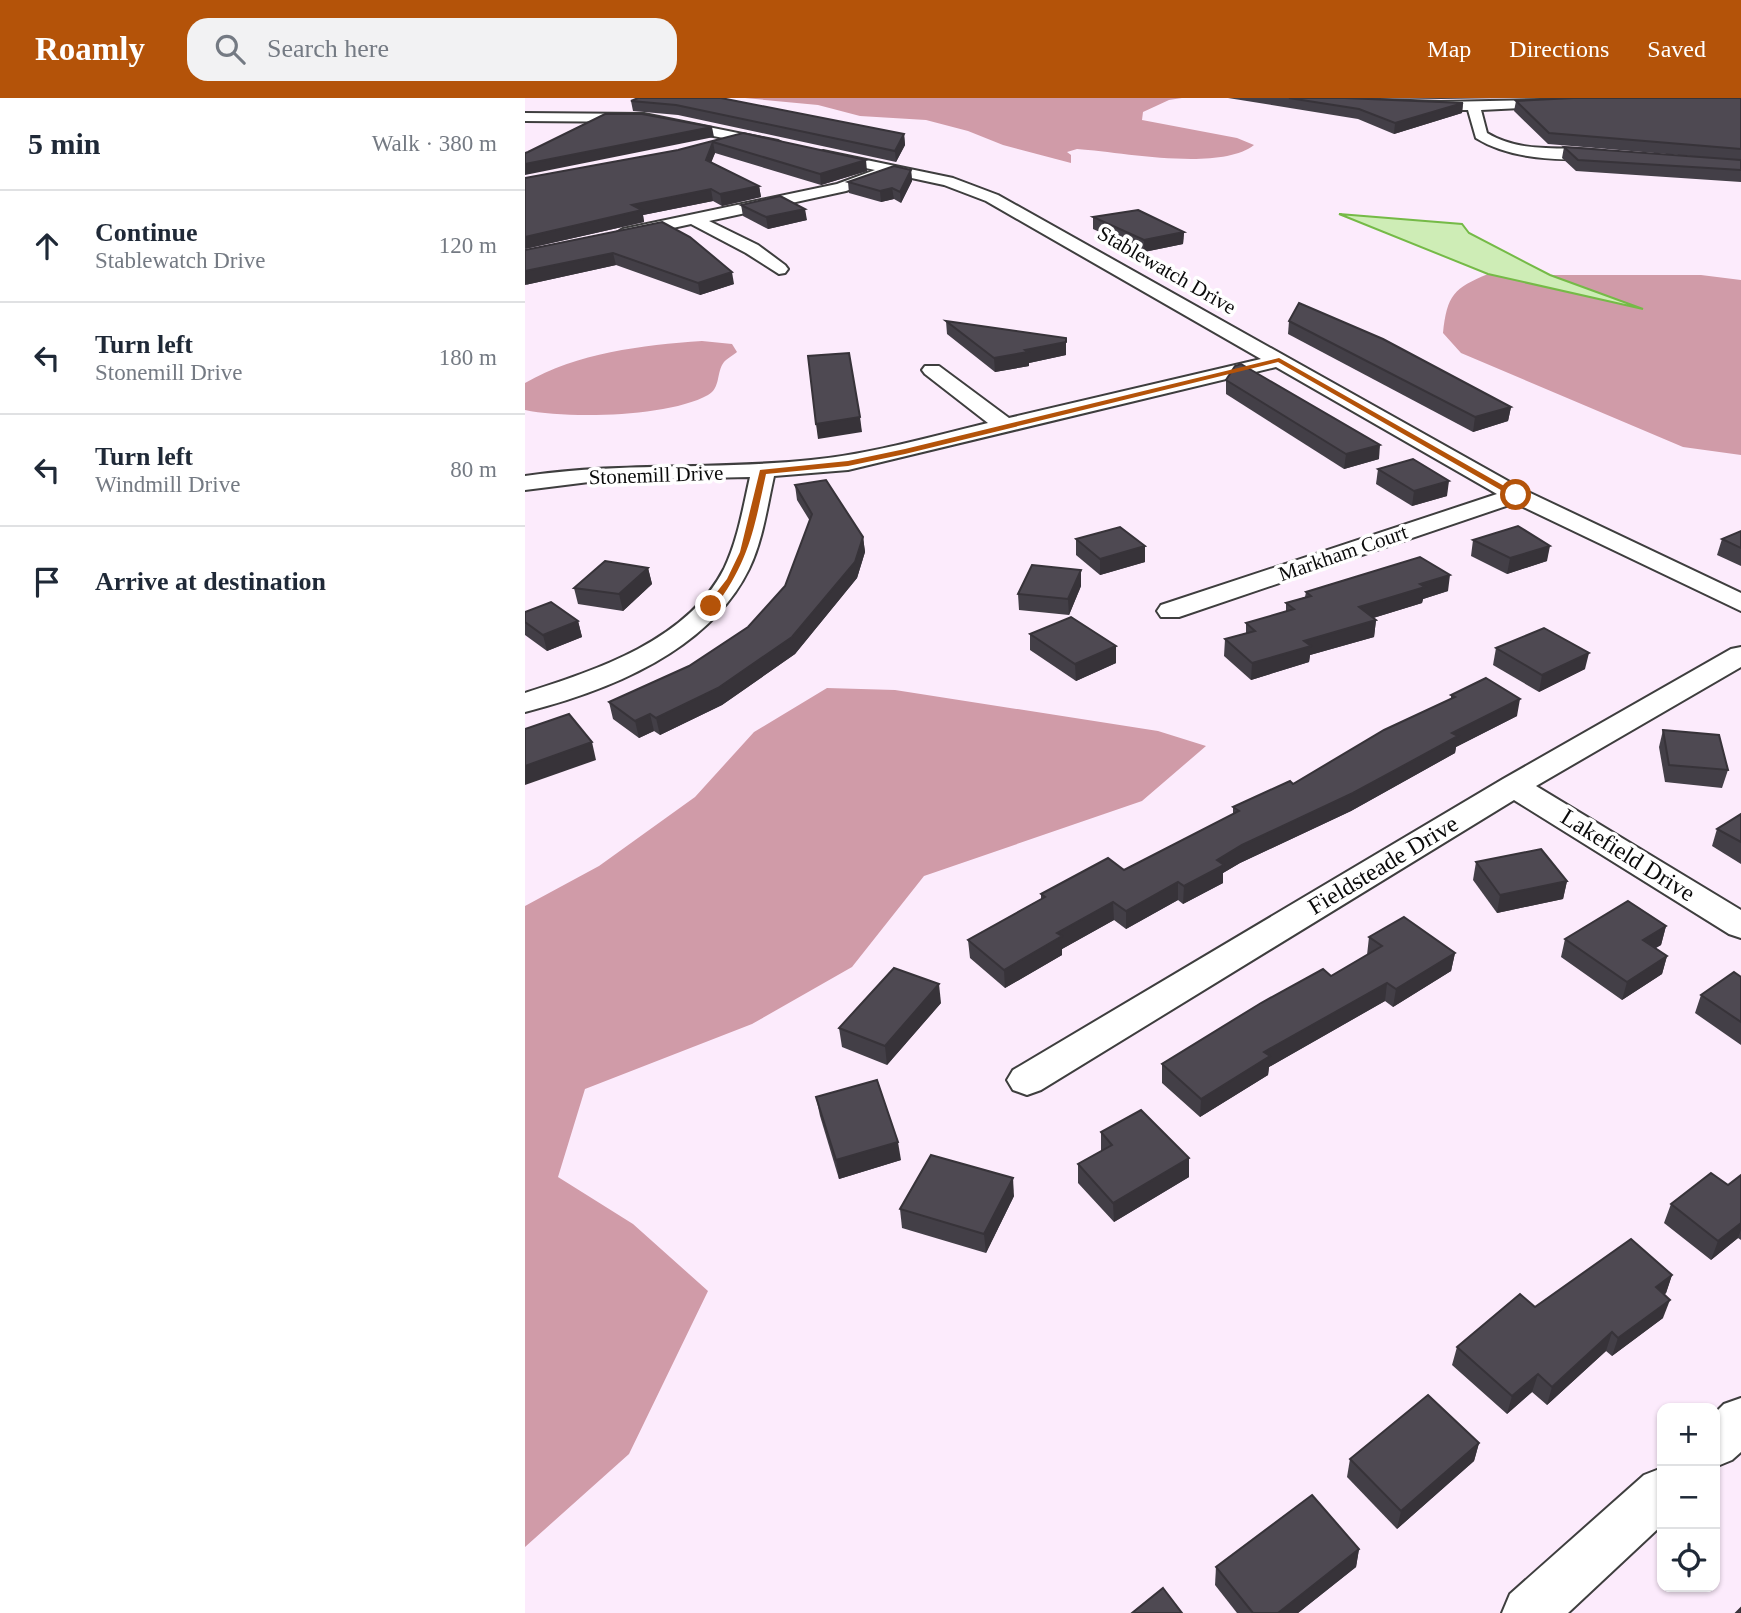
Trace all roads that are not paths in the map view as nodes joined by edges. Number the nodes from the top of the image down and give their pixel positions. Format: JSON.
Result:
{"nodes":[{"id":1,"x":1325,"y":98,"type":"edge"},
{"id":2,"x":1634,"y":98,"type":"edge"},
{"id":3,"x":1474,"y":107,"type":"junction"},
{"id":4,"x":525,"y":117,"type":"edge"},
{"id":5,"x":744,"y":137,"type":"junction"},
{"id":6,"x":710,"y":148,"type":"edge"},
{"id":7,"x":1616,"y":157,"type":"edge"},
{"id":8,"x":892,"y":170,"type":"junction"},
{"id":9,"x":693,"y":219,"type":"junction"},
{"id":10,"x":602,"y":238,"type":"edge"},
{"id":11,"x":779,"y":269,"type":"dead end"},
{"id":12,"x":1279,"y":360,"type":"junction"},
{"id":13,"x":932,"y":370,"type":"dead end"},
{"id":14,"x":1004,"y":425,"type":"junction"},
{"id":15,"x":763,"y":472,"type":"junction"},
{"id":16,"x":525,"y":483,"type":"edge"},
{"id":17,"x":1516,"y":495,"type":"junction"},
{"id":18,"x":1741,"y":603,"type":"edge"},
{"id":19,"x":1170,"y":611,"type":"dead end"},
{"id":20,"x":1741,"y":654,"type":"edge"},
{"id":21,"x":525,"y":703,"type":"edge"},
{"id":22,"x":1514,"y":786,"type":"junction"},
{"id":23,"x":1741,"y":926,"type":"edge"},
{"id":24,"x":1027,"y":1080,"type":"dead end"},
{"id":25,"x":1741,"y":1420,"type":"edge"},
{"id":26,"x":1720,"y":1439,"type":"edge"},
{"id":27,"x":1657,"y":1497,"type":"edge"},
{"id":28,"x":1529,"y":1613,"type":"edge"}],
"edges":[{"from":1,"to":3,"type":"street"},
{"from":2,"to":3,"type":"street"},
{"from":3,"to":7,"type":"street"},
{"from":4,"to":5,"type":"street","name":"Stablewatch Drive"},
{"from":5,"to":6,"type":"street"},
{"from":5,"to":8,"type":"street","name":"Stablewatch Drive"},
{"from":8,"to":9,"type":"street"},
{"from":8,"to":12,"type":"street","name":"Stablewatch Drive"},
{"from":9,"to":10,"type":"street"},
{"from":9,"to":11,"type":"street"},
{"from":12,"to":14,"type":"street","name":"Stonemill Drive"},
{"from":12,"to":17,"type":"street","name":"Stablewatch Drive"},
{"from":13,"to":14,"type":"street"},
{"from":14,"to":15,"type":"street","name":"Stonemill Drive"},
{"from":15,"to":16,"type":"street","name":"Stonemill Drive"},
{"from":15,"to":21,"type":"street"},
{"from":17,"to":18,"type":"street","name":"Stablewatch Drive"},
{"from":17,"to":19,"type":"street","name":"Markham Court"},
{"from":20,"to":22,"type":"street","name":"Fieldsteade Drive"},
{"from":22,"to":23,"type":"street","name":"Lakefield Drive"},
{"from":22,"to":24,"type":"street","name":"Fieldsteade Drive"},
{"from":25,"to":26,"type":"street"},
{"from":27,"to":28,"type":"street"}]}
